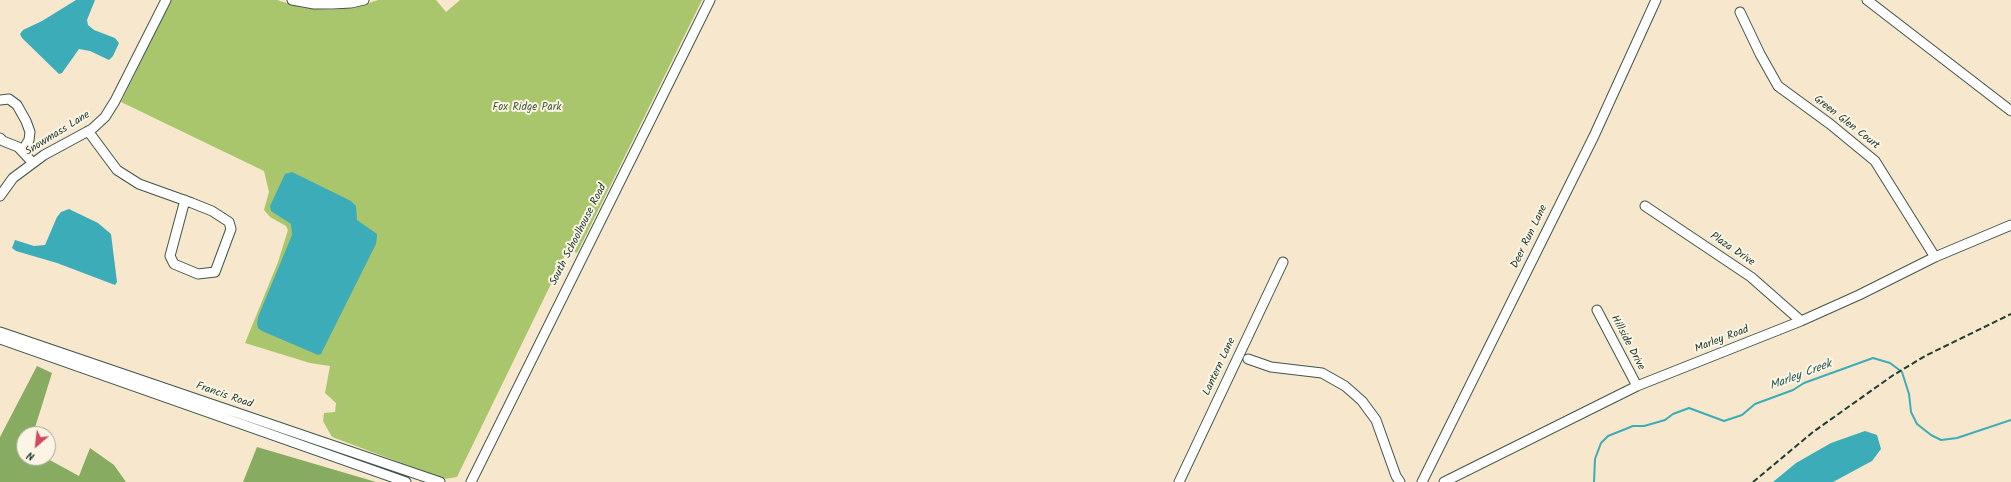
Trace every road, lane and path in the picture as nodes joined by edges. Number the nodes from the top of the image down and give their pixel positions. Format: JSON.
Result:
{"nodes":[{"id":1,"x":166,"y":0,"type":"edge"},
{"id":2,"x":292,"y":0,"type":"edge"},
{"id":3,"x":364,"y":0,"type":"edge"},
{"id":4,"x":710,"y":0,"type":"edge"},
{"id":5,"x":1656,"y":0,"type":"edge"},
{"id":6,"x":1867,"y":0,"type":"edge"},
{"id":7,"x":314,"y":2,"type":"edge"},
{"id":8,"x":1740,"y":12,"type":"dead end"},
{"id":9,"x":0,"y":100,"type":"edge"},
{"id":10,"x":2011,"y":111,"type":"edge"},
{"id":11,"x":88,"y":131,"type":"junction"},
{"id":12,"x":0,"y":138,"type":"edge"},
{"id":13,"x":22,"y":151,"type":"junction"},
{"id":14,"x":33,"y":163,"type":"junction"},
{"id":15,"x":0,"y":196,"type":"edge"},
{"id":16,"x":185,"y":200,"type":"junction"},
{"id":17,"x":1645,"y":206,"type":"dead end"},
{"id":18,"x":2011,"y":224,"type":"edge"},
{"id":19,"x":1935,"y":257,"type":"junction"},
{"id":20,"x":1283,"y":262,"type":"dead end"},
{"id":21,"x":1597,"y":310,"type":"dead end"},
{"id":22,"x":1801,"y":321,"type":"junction"},
{"id":23,"x":0,"y":332,"type":"edge"},
{"id":24,"x":0,"y":339,"type":"edge"},
{"id":25,"x":1248,"y":359,"type":"dead end"},
{"id":26,"x":1637,"y":386,"type":"junction"},
{"id":27,"x":406,"y":482,"type":"edge"},
{"id":28,"x":440,"y":482,"type":"edge"},
{"id":29,"x":471,"y":482,"type":"edge"},
{"id":30,"x":1179,"y":482,"type":"edge"},
{"id":31,"x":1400,"y":482,"type":"edge"},
{"id":32,"x":1422,"y":482,"type":"edge"},
{"id":33,"x":1444,"y":482,"type":"edge"}],
"edges":[{"from":1,"to":11,"type":"street","name":"Snowmass Lane"},
{"from":2,"to":7,"type":"street"},
{"from":3,"to":7,"type":"street"},
{"from":4,"to":29,"type":"street","name":"South Schoolhouse Road"},
{"from":5,"to":32,"type":"street","name":"Deer Run Lane"},
{"from":6,"to":10,"type":"street"},
{"from":8,"to":19,"type":"street","name":"Green Glen Court"},
{"from":9,"to":13,"type":"street"},
{"from":11,"to":14,"type":"street","name":"Snowmass Lane"},
{"from":11,"to":16,"type":"street"},
{"from":12,"to":13,"type":"street"},
{"from":13,"to":14,"type":"street"},
{"from":14,"to":15,"type":"street","name":"Snowmass Lane"},
{"from":16,"to":16,"type":"street"},
{"from":17,"to":22,"type":"street","name":"Plaza Drive"},
{"from":18,"to":19,"type":"street","name":"Marley Road"},
{"from":19,"to":22,"type":"street","name":"Marley Road"},
{"from":20,"to":30,"type":"street","name":"Lantern Lane"},
{"from":21,"to":26,"type":"street","name":"Hillside Drive"},
{"from":22,"to":26,"type":"street","name":"Marley Road"},
{"from":23,"to":28,"type":"street","name":"Francis Road"},
{"from":24,"to":27,"type":"street","name":"Francis Road"},
{"from":25,"to":31,"type":"street"},
{"from":26,"to":33,"type":"street","name":"Marley Road"}]}
